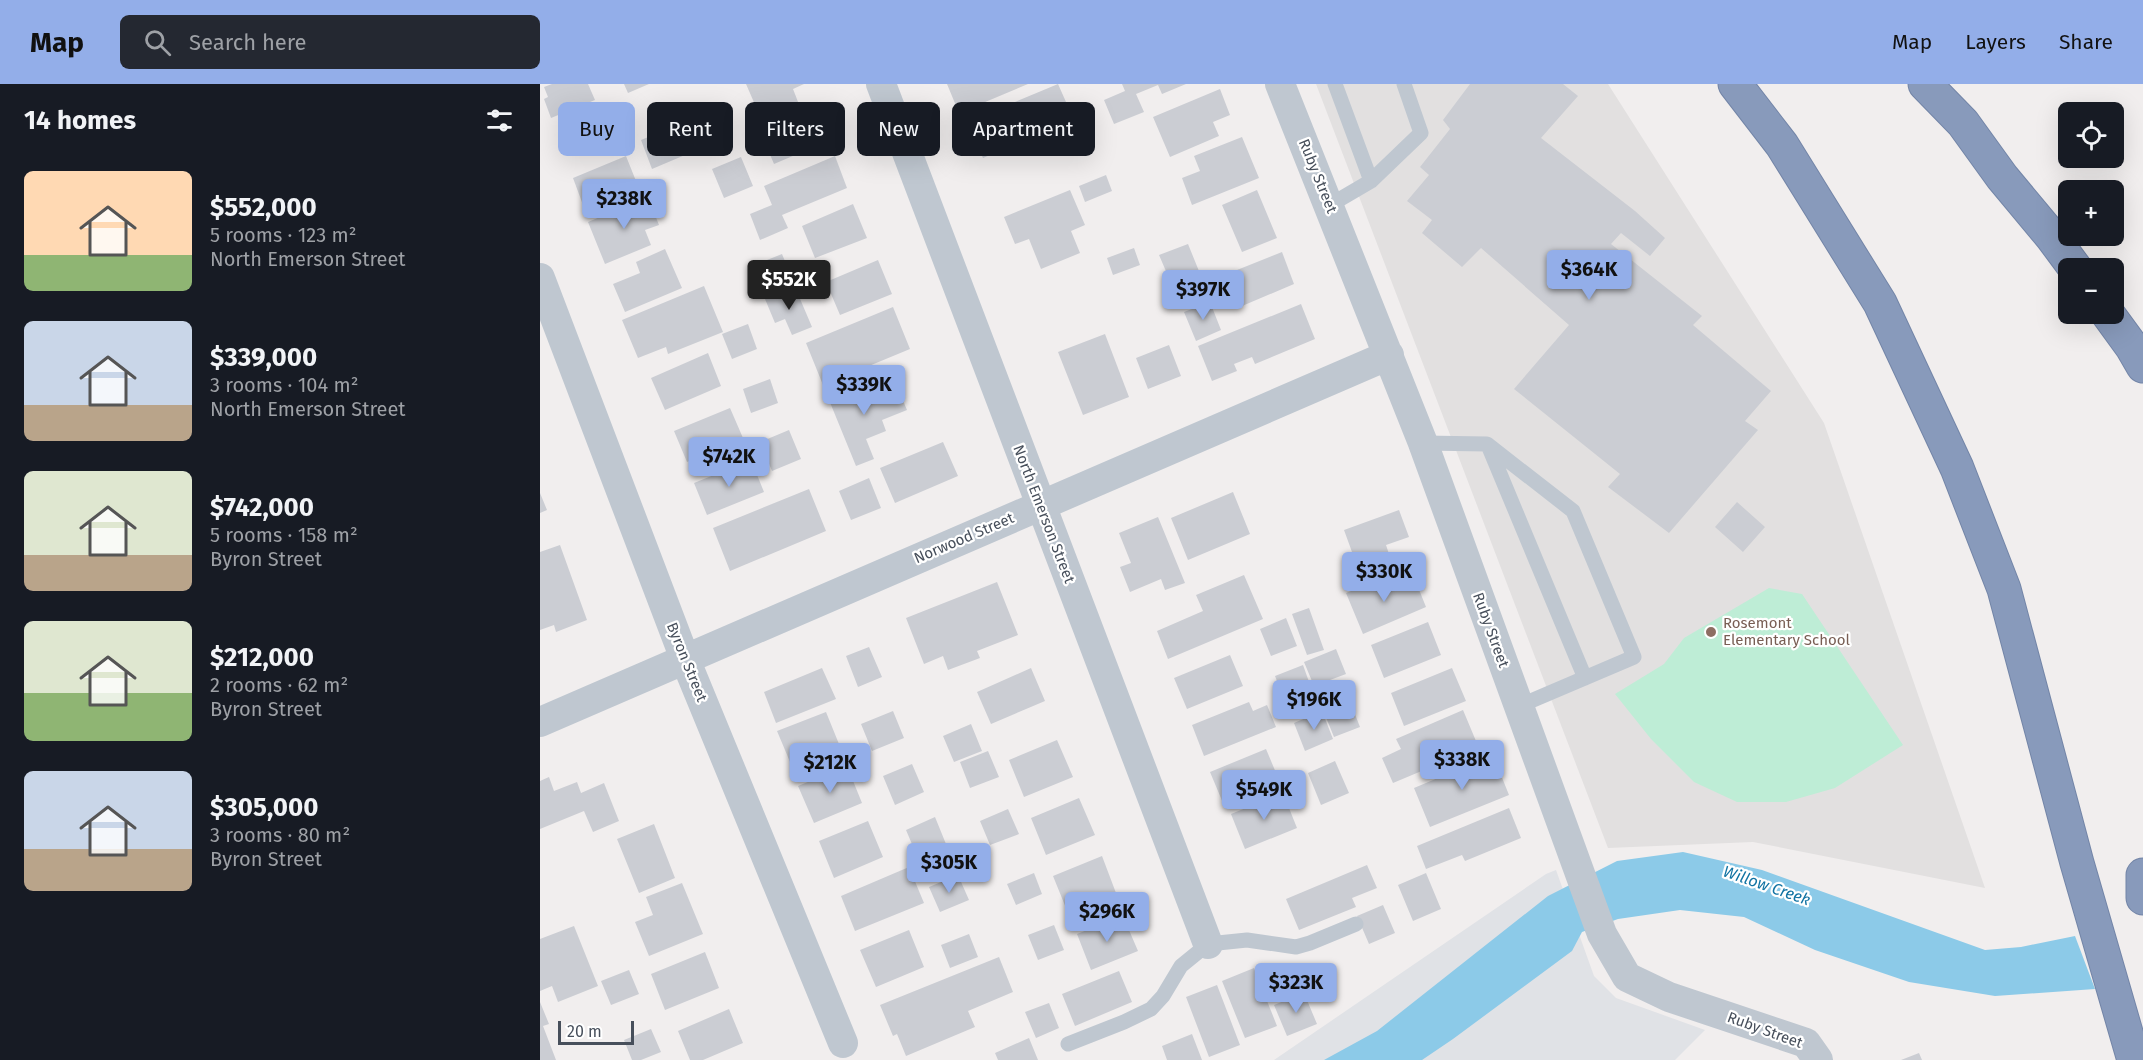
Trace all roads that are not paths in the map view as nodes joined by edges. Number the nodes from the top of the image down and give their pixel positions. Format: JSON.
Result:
{"nodes":[{"id":1,"x":881,"y":84,"type":"edge"},
{"id":2,"x":1280,"y":84,"type":"edge"},
{"id":3,"x":1335,"y":84,"type":"edge"},
{"id":4,"x":1404,"y":84,"type":"edge"},
{"id":5,"x":1735,"y":84,"type":"edge"},
{"id":6,"x":1925,"y":84,"type":"edge"},
{"id":7,"x":1371,"y":182,"type":"junction"},
{"id":8,"x":1330,"y":205,"type":"junction"},
{"id":9,"x":2068,"y":258,"type":"edge"},
{"id":10,"x":540,"y":278,"type":"edge"},
{"id":11,"x":2115,"y":324,"type":"edge"},
{"id":12,"x":1389,"y":355,"type":"junction"},
{"id":13,"x":2143,"y":366,"type":"edge"},
{"id":14,"x":1423,"y":443,"type":"junction"},
{"id":15,"x":1487,"y":444,"type":"junction"},
{"id":16,"x":1041,"y":505,"type":"junction"},
{"id":17,"x":685,"y":659,"type":"junction"},
{"id":18,"x":1585,"y":678,"type":"junction"},
{"id":19,"x":1519,"y":706,"type":"junction"},
{"id":20,"x":540,"y":722,"type":"edge"},
{"id":21,"x":2143,"y":875,"type":"edge"},
{"id":22,"x":2143,"y":898,"type":"edge"},
{"id":23,"x":1356,"y":924,"type":"dead end"},
{"id":24,"x":1208,"y":944,"type":"junction"},
{"id":25,"x":843,"y":1043,"type":"dead end"},
{"id":26,"x":1068,"y":1044,"type":"dead end"},
{"id":27,"x":1818,"y":1060,"type":"edge"},
{"id":28,"x":2134,"y":1060,"type":"edge"}],
"edges":[{"from":1,"to":16,"type":"street","name":"North Emerson Street"},
{"from":2,"to":8,"type":"street","name":"Ruby Street"},
{"from":3,"to":7,"type":"lane"},
{"from":4,"to":7,"type":"lane"},
{"from":5,"to":28,"type":"highway"},
{"from":6,"to":9,"type":"highway"},
{"from":7,"to":8,"type":"lane"},
{"from":8,"to":12,"type":"street","name":"Ruby Street"},
{"from":10,"to":17,"type":"street","name":"Byron Street"},
{"from":11,"to":13,"type":"highway"},
{"from":12,"to":14,"type":"street","name":"Ruby Street"},
{"from":12,"to":16,"type":"street","name":"Norwood Street"},
{"from":14,"to":15,"type":"lane"},
{"from":14,"to":19,"type":"street","name":"Ruby Street"},
{"from":15,"to":18,"type":"lane"},
{"from":15,"to":18,"type":"lane"},
{"from":16,"to":17,"type":"street","name":"Norwood Street"},
{"from":16,"to":24,"type":"street","name":"North Emerson Street"},
{"from":17,"to":20,"type":"street","name":"Norwood Street"},
{"from":17,"to":25,"type":"street","name":"Byron Street"},
{"from":18,"to":19,"type":"lane"},
{"from":19,"to":27,"type":"street","name":"Ruby Street"},
{"from":21,"to":22,"type":"highway"},
{"from":23,"to":24,"type":"lane"},
{"from":24,"to":26,"type":"lane"}]}
